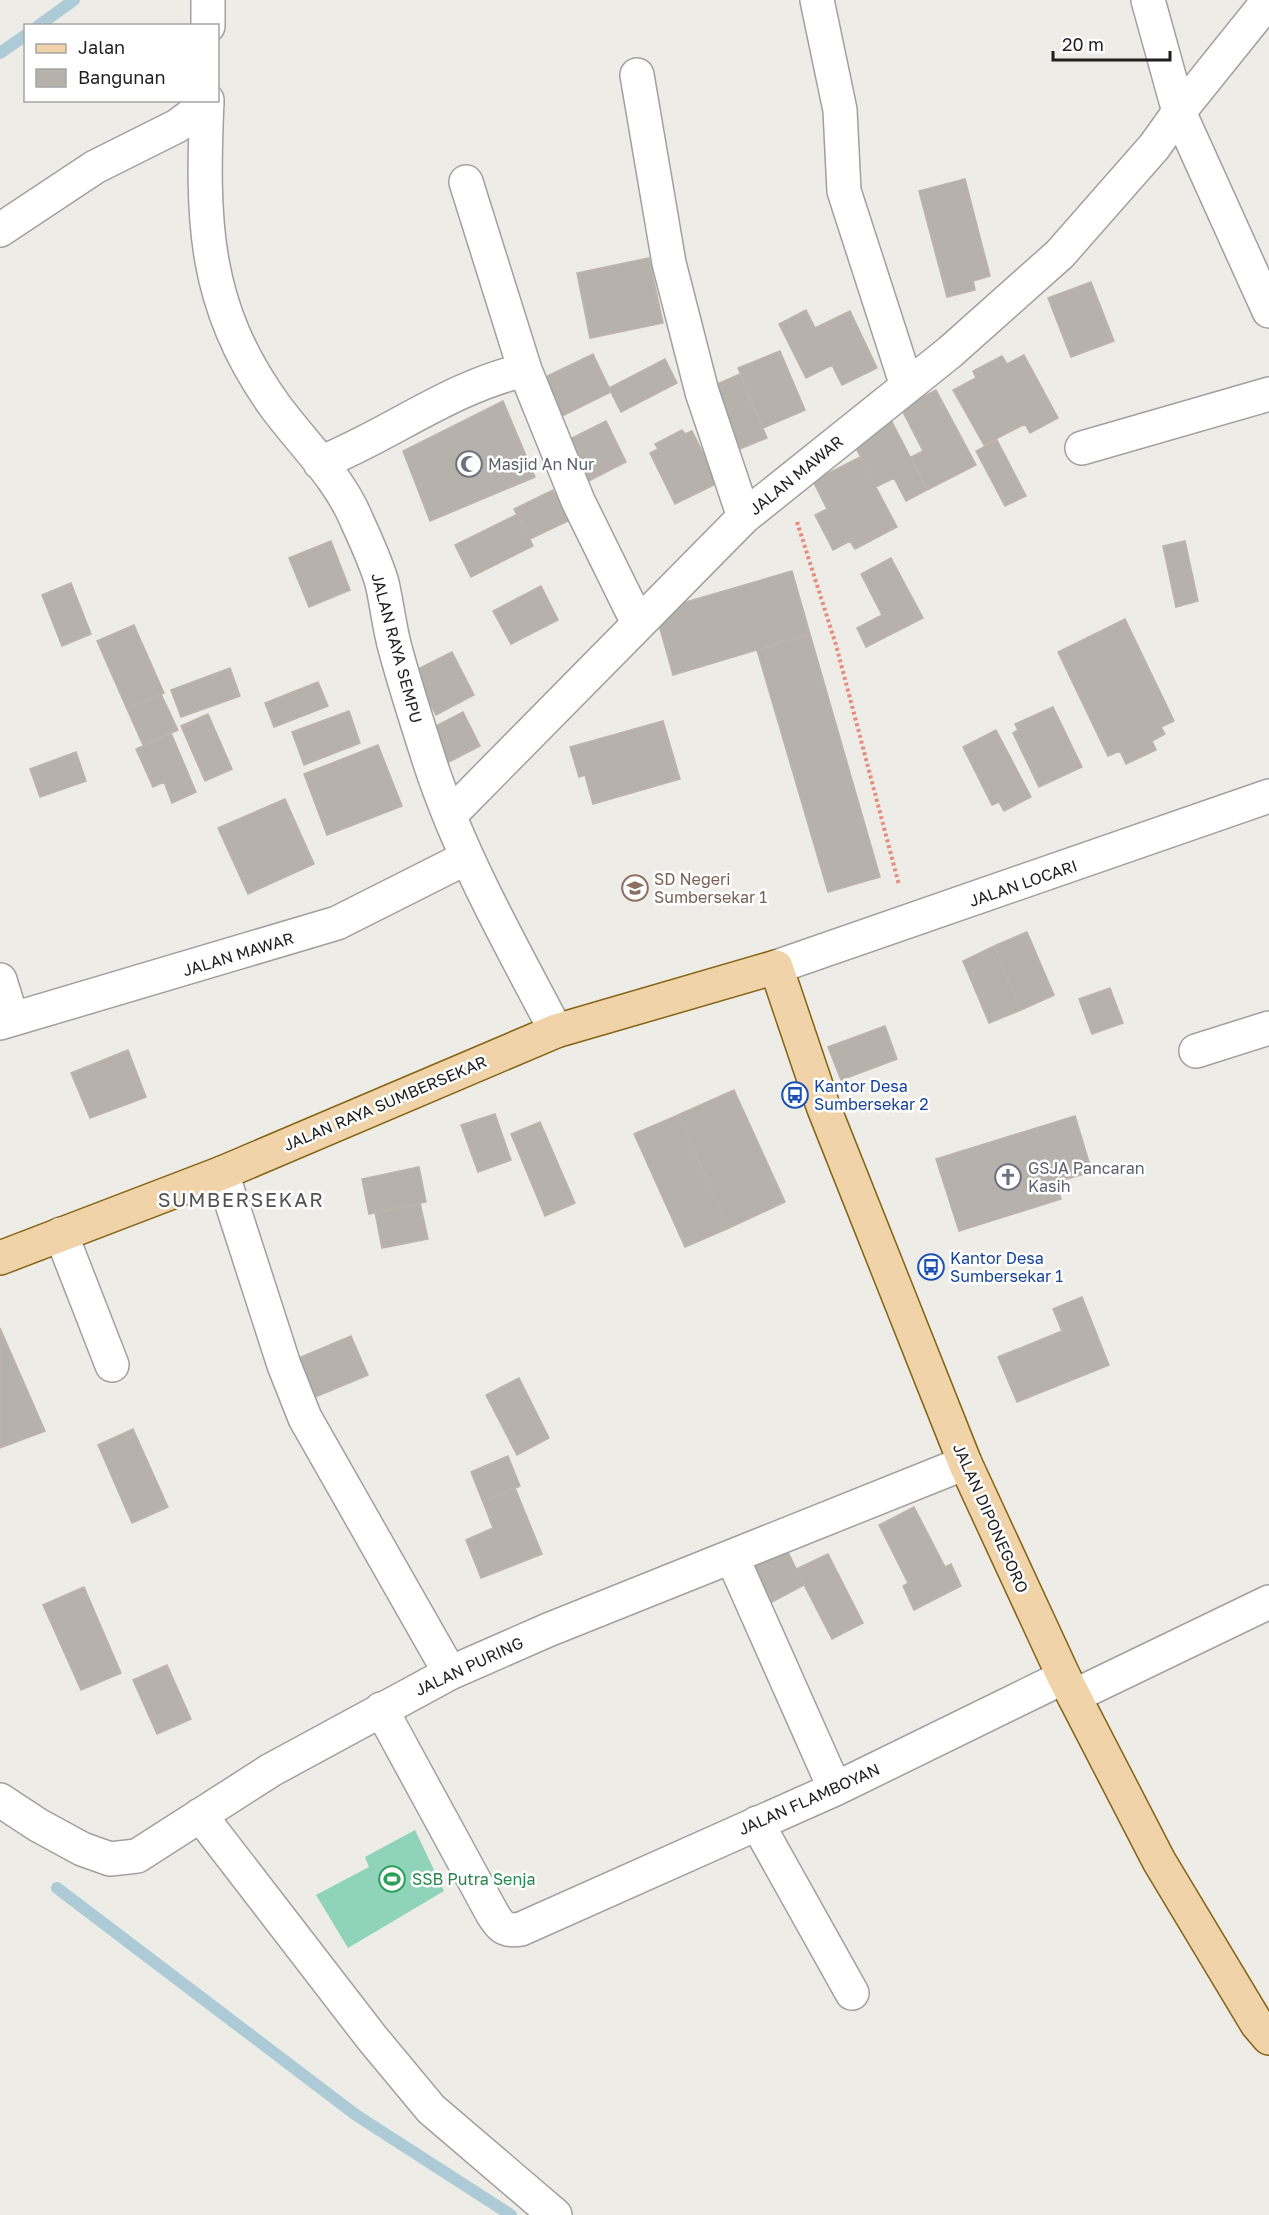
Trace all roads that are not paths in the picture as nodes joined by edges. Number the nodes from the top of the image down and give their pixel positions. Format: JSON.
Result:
{"nodes":[{"id":1,"x":208,"y":0,"type":"edge"},
{"id":2,"x":817,"y":0,"type":"edge"},
{"id":3,"x":1148,"y":0,"type":"edge"},
{"id":4,"x":1269,"y":0,"type":"edge"},
{"id":5,"x":208,"y":24,"type":"edge"},
{"id":6,"x":637,"y":75,"type":"dead end"},
{"id":7,"x":207,"y":103,"type":"edge"},
{"id":8,"x":1179,"y":112,"type":"junction"},
{"id":9,"x":466,"y":182,"type":"dead end"},
{"id":10,"x":0,"y":230,"type":"edge"},
{"id":11,"x":1269,"y":311,"type":"edge"},
{"id":12,"x":525,"y":370,"type":"junction"},
{"id":13,"x":907,"y":386,"type":"junction"},
{"id":14,"x":1269,"y":394,"type":"edge"},
{"id":15,"x":1082,"y":448,"type":"dead end"},
{"id":16,"x":320,"y":463,"type":"junction"},
{"id":17,"x":744,"y":517,"type":"junction"},
{"id":18,"x":638,"y":623,"type":"junction"},
{"id":19,"x":1269,"y":796,"type":"edge"},
{"id":20,"x":450,"y":815,"type":"junction"},
{"id":21,"x":466,"y":858,"type":"junction"},
{"id":22,"x":776,"y":967,"type":"junction"},
{"id":23,"x":0,"y":980,"type":"edge"},
{"id":24,"x":6,"y":1021,"type":"edge"},
{"id":25,"x":1269,"y":1028,"type":"edge"},
{"id":26,"x":556,"y":1031,"type":"junction"},
{"id":27,"x":1196,"y":1050,"type":"dead end"},
{"id":28,"x":222,"y":1173,"type":"junction"},
{"id":29,"x":61,"y":1234,"type":"junction"},
{"id":30,"x":0,"y":1258,"type":"edge"},
{"id":31,"x":112,"y":1365,"type":"dead end"},
{"id":32,"x":965,"y":1463,"type":"junction"},
{"id":33,"x":732,"y":1557,"type":"junction"},
{"id":34,"x":1269,"y":1602,"type":"edge"},
{"id":35,"x":450,"y":1673,"type":"junction"},
{"id":36,"x":1069,"y":1686,"type":"junction"},
{"id":37,"x":381,"y":1709,"type":"junction"},
{"id":38,"x":835,"y":1789,"type":"junction"},
{"id":39,"x":0,"y":1800,"type":"edge"},
{"id":40,"x":200,"y":1815,"type":"junction"},
{"id":41,"x":757,"y":1823,"type":"junction"},
{"id":42,"x":852,"y":1993,"type":"dead end"},
{"id":43,"x":1269,"y":2038,"type":"edge"},
{"id":44,"x":555,"y":2215,"type":"edge"}],
"edges":[{"from":1,"to":5,"type":"street"},
{"from":2,"to":13,"type":"street"},
{"from":3,"to":8,"type":"street"},
{"from":4,"to":8,"type":"street","name":"JALAN MAWAR"},
{"from":6,"to":17,"type":"street"},
{"from":7,"to":10,"type":"street"},
{"from":7,"to":16,"type":"street","name":"JALAN RAYA SEMPU"},
{"from":8,"to":11,"type":"street"},
{"from":8,"to":13,"type":"street","name":"JALAN MAWAR"},
{"from":9,"to":12,"type":"street"},
{"from":12,"to":16,"type":"street"},
{"from":12,"to":18,"type":"street"},
{"from":13,"to":17,"type":"street","name":"JALAN MAWAR"},
{"from":14,"to":15,"type":"street"},
{"from":16,"to":20,"type":"street","name":"JALAN RAYA SEMPU"},
{"from":17,"to":18,"type":"street","name":"JALAN MAWAR"},
{"from":18,"to":20,"type":"street","name":"JALAN MAWAR"},
{"from":19,"to":22,"type":"street","name":"JALAN LOCARI"},
{"from":20,"to":21,"type":"street","name":"JALAN RAYA SEMPU"},
{"from":21,"to":24,"type":"street","name":"JALAN MAWAR"},
{"from":21,"to":26,"type":"street","name":"JALAN RAYA SEMPU"},
{"from":22,"to":26,"type":"main road","name":"JALAN RAYA SUMBERSEKAR"},
{"from":22,"to":32,"type":"main road","name":"JALAN DIPONEGORO"},
{"from":23,"to":24,"type":"street"},
{"from":25,"to":27,"type":"street"},
{"from":26,"to":28,"type":"main road","name":"JALAN RAYA SUMBERSEKAR"},
{"from":28,"to":29,"type":"main road","name":"JALAN RAYA SUMBERSEKAR"},
{"from":28,"to":35,"type":"street"},
{"from":29,"to":30,"type":"main road","name":"JALAN RAYA SUMBERSEKAR"},
{"from":29,"to":31,"type":"street"},
{"from":32,"to":33,"type":"street","name":"JALAN PURING"},
{"from":32,"to":36,"type":"main road","name":"JALAN DIPONEGORO"},
{"from":33,"to":35,"type":"street","name":"JALAN PURING"},
{"from":33,"to":38,"type":"street"},
{"from":34,"to":36,"type":"street","name":"JALAN FLAMBOYAN"},
{"from":35,"to":37,"type":"street","name":"JALAN PURING"},
{"from":36,"to":38,"type":"street","name":"JALAN FLAMBOYAN"},
{"from":36,"to":43,"type":"main road","name":"JALAN DIPONEGORO"},
{"from":37,"to":40,"type":"street","name":"JALAN PURING"},
{"from":37,"to":41,"type":"street","name":"JALAN FLAMBOYAN"},
{"from":38,"to":41,"type":"street","name":"JALAN FLAMBOYAN"},
{"from":39,"to":40,"type":"street","name":"JALAN PURING"},
{"from":40,"to":44,"type":"street"},
{"from":41,"to":42,"type":"street"}]}
